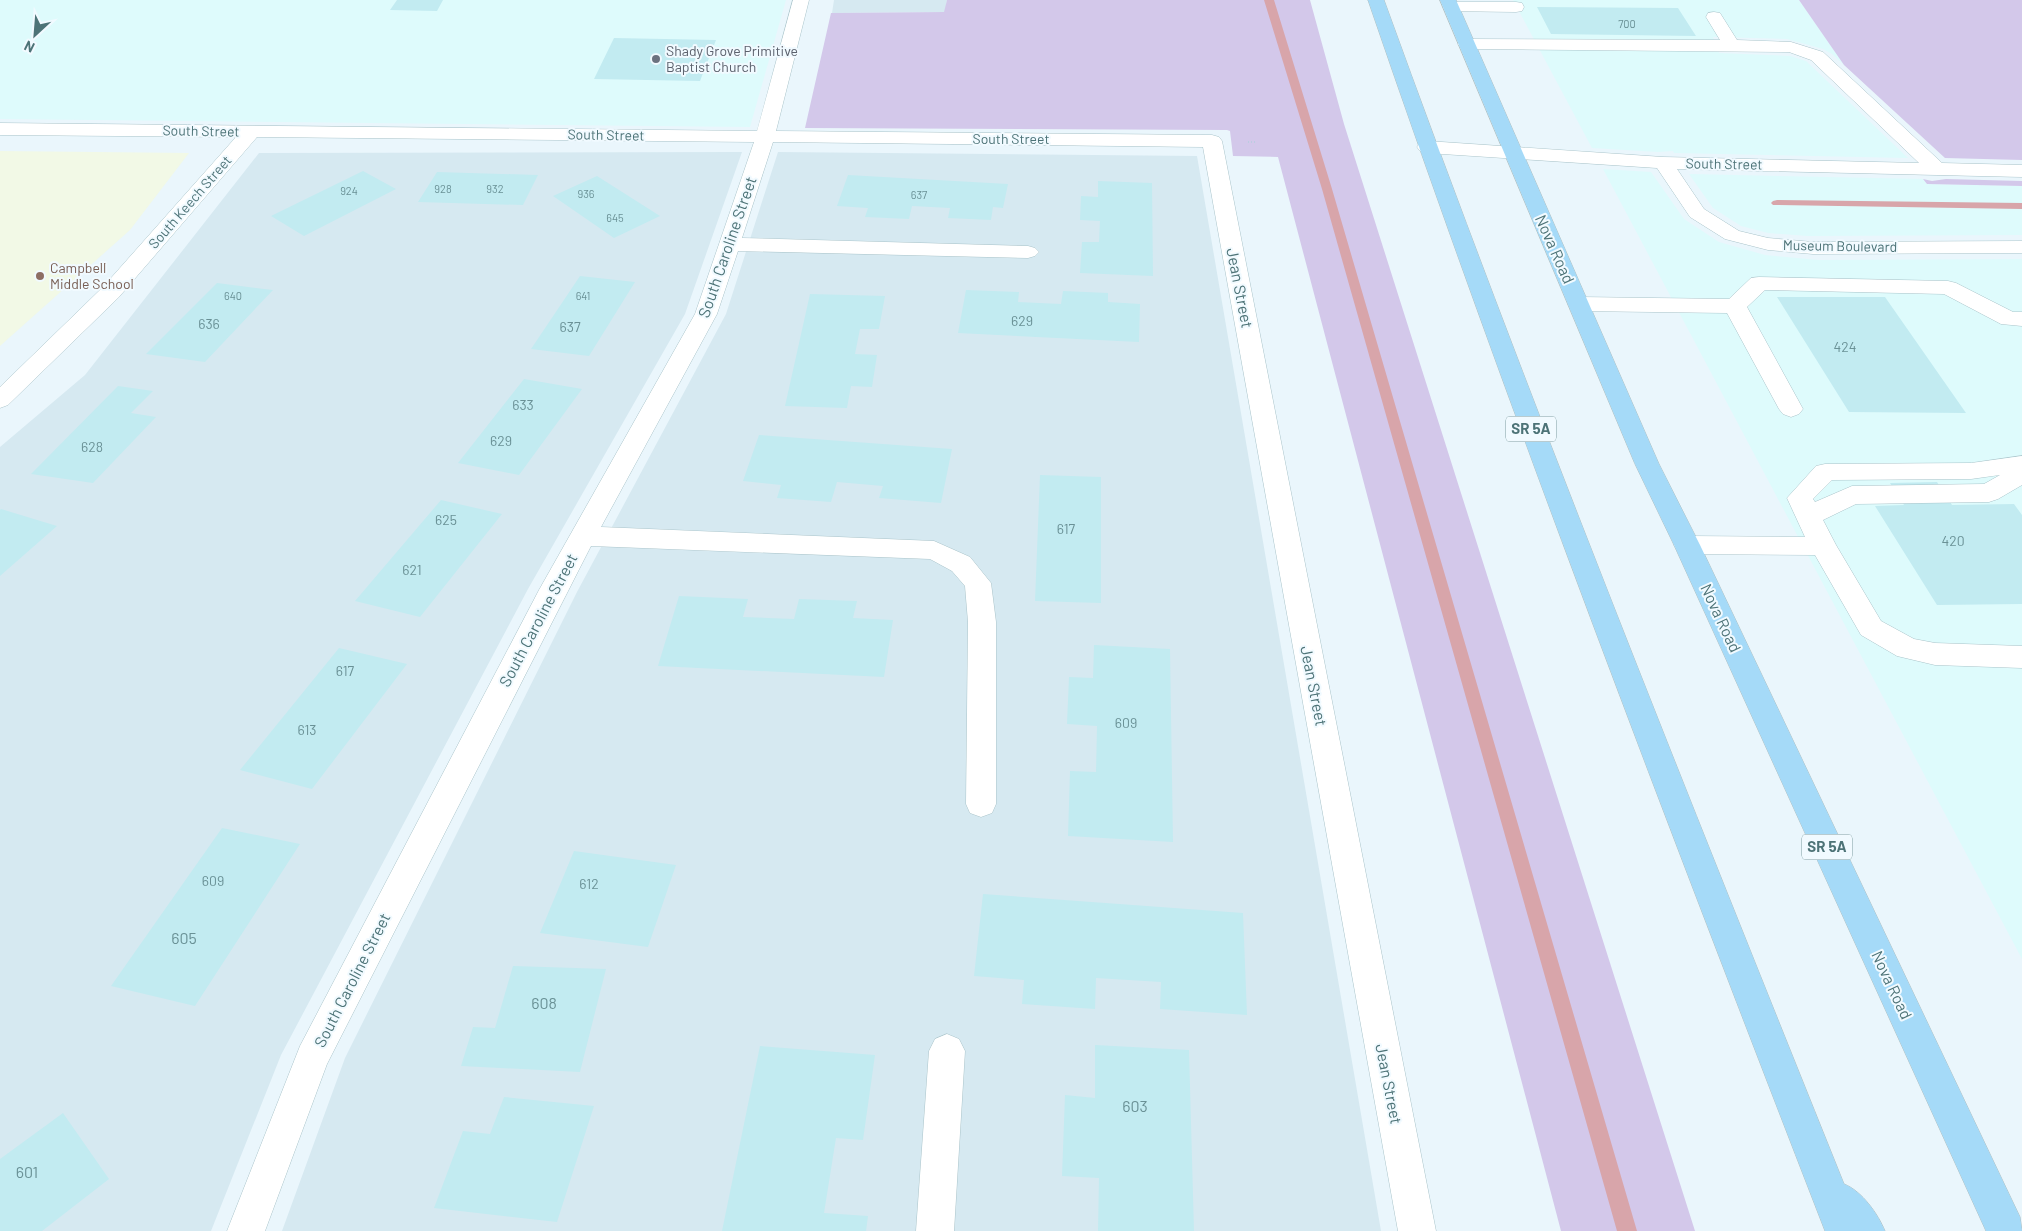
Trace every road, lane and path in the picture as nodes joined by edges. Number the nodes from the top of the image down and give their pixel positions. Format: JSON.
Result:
{"nodes":[{"id":1,"x":801,"y":0,"type":"edge"},
{"id":2,"x":1376,"y":0,"type":"edge"},
{"id":3,"x":1450,"y":3,"type":"edge"},
{"id":4,"x":1516,"y":7,"type":"dead end"},
{"id":5,"x":1714,"y":17,"type":"dead end"},
{"id":6,"x":1467,"y":44,"type":"junction"},
{"id":7,"x":1732,"y":45,"type":"junction"},
{"id":8,"x":0,"y":129,"type":"edge"},
{"id":9,"x":252,"y":132,"type":"junction"},
{"id":10,"x":765,"y":137,"type":"junction"},
{"id":11,"x":1212,"y":141,"type":"joint"},
{"id":12,"x":1427,"y":147,"type":"junction"},
{"id":13,"x":1512,"y":152,"type":"junction"},
{"id":14,"x":1663,"y":163,"type":"junction"},
{"id":15,"x":1937,"y":169,"type":"junction"},
{"id":16,"x":2022,"y":170,"type":"edge"},
{"id":17,"x":729,"y":244,"type":"junction"},
{"id":18,"x":2022,"y":247,"type":"edge"},
{"id":19,"x":1812,"y":248,"type":"junction"},
{"id":20,"x":1028,"y":252,"type":"dead end"},
{"id":21,"x":1836,"y":285,"type":"junction"},
{"id":22,"x":1579,"y":304,"type":"junction"},
{"id":23,"x":1735,"y":306,"type":"junction"},
{"id":24,"x":2022,"y":319,"type":"edge"},
{"id":25,"x":0,"y":400,"type":"edge"},
{"id":26,"x":1792,"y":409,"type":"dead end"},
{"id":27,"x":2022,"y":464,"type":"edge"},
{"id":28,"x":2022,"y":474,"type":"edge"},
{"id":29,"x":1809,"y":516,"type":"junction"},
{"id":30,"x":583,"y":536,"type":"junction"},
{"id":31,"x":1687,"y":545,"type":"junction"},
{"id":32,"x":1824,"y":546,"type":"junction"},
{"id":33,"x":2022,"y":657,"type":"edge"},
{"id":34,"x":981,"y":804,"type":"dead end"},
{"id":35,"x":947,"y":1051,"type":"dead end"},
{"id":36,"x":1826,"y":1186,"type":"junction"},
{"id":37,"x":246,"y":1231,"type":"edge"},
{"id":38,"x":935,"y":1231,"type":"edge"},
{"id":39,"x":1416,"y":1231,"type":"edge"},
{"id":40,"x":1844,"y":1231,"type":"edge"},
{"id":41,"x":1866,"y":1231,"type":"edge"},
{"id":42,"x":2006,"y":1231,"type":"edge"}],
"edges":[{"from":1,"to":10,"type":"street","name":"South Caroline Street"},
{"from":2,"to":12,"type":"main road","number":"SR 5A"},
{"from":3,"to":4,"type":"street"},
{"from":3,"to":6,"type":"main road","name":"Nova Road","number":"SR 5A"},
{"from":5,"to":7,"type":"street"},
{"from":6,"to":7,"type":"street"},
{"from":6,"to":13,"type":"main road","name":"Nova Road","number":"SR 5A"},
{"from":7,"to":15,"type":"street"},
{"from":8,"to":9,"type":"street","name":"South Street"},
{"from":9,"to":10,"type":"street","name":"South Street"},
{"from":9,"to":25,"type":"street","name":"South Keech Street"},
{"from":10,"to":11,"type":"street","name":"South Street"},
{"from":10,"to":17,"type":"street","name":"South Caroline Street"},
{"from":11,"to":39,"type":"street","name":"Jean Street"},
{"from":12,"to":13,"type":"street","name":"South Street"},
{"from":12,"to":36,"type":"main road","number":"SR 5A"},
{"from":13,"to":14,"type":"street","name":"South Street"},
{"from":13,"to":22,"type":"main road","name":"Nova Road","number":"SR 5A"},
{"from":14,"to":15,"type":"street","name":"South Street"},
{"from":14,"to":19,"type":"street","name":"Museum Boulevard"},
{"from":15,"to":16,"type":"street","name":"South Street"},
{"from":17,"to":20,"type":"street"},
{"from":17,"to":30,"type":"street","name":"South Caroline Street"},
{"from":18,"to":19,"type":"street","name":"Museum Boulevard"},
{"from":19,"to":21,"type":"street"},
{"from":21,"to":23,"type":"street"},
{"from":21,"to":24,"type":"street"},
{"from":22,"to":23,"type":"street"},
{"from":22,"to":31,"type":"main road","name":"Nova Road","number":"SR 5A"},
{"from":23,"to":26,"type":"street"},
{"from":27,"to":29,"type":"street"},
{"from":28,"to":29,"type":"street"},
{"from":29,"to":32,"type":"street"},
{"from":30,"to":34,"type":"street"},
{"from":30,"to":37,"type":"street","name":"South Caroline Street"},
{"from":31,"to":32,"type":"street"},
{"from":31,"to":42,"type":"main road","name":"Nova Road","number":"SR 5A"},
{"from":32,"to":33,"type":"street"},
{"from":35,"to":38,"type":"street"},
{"from":36,"to":40,"type":"main road","number":"SR 5A"},
{"from":36,"to":41,"type":"main road"}]}
